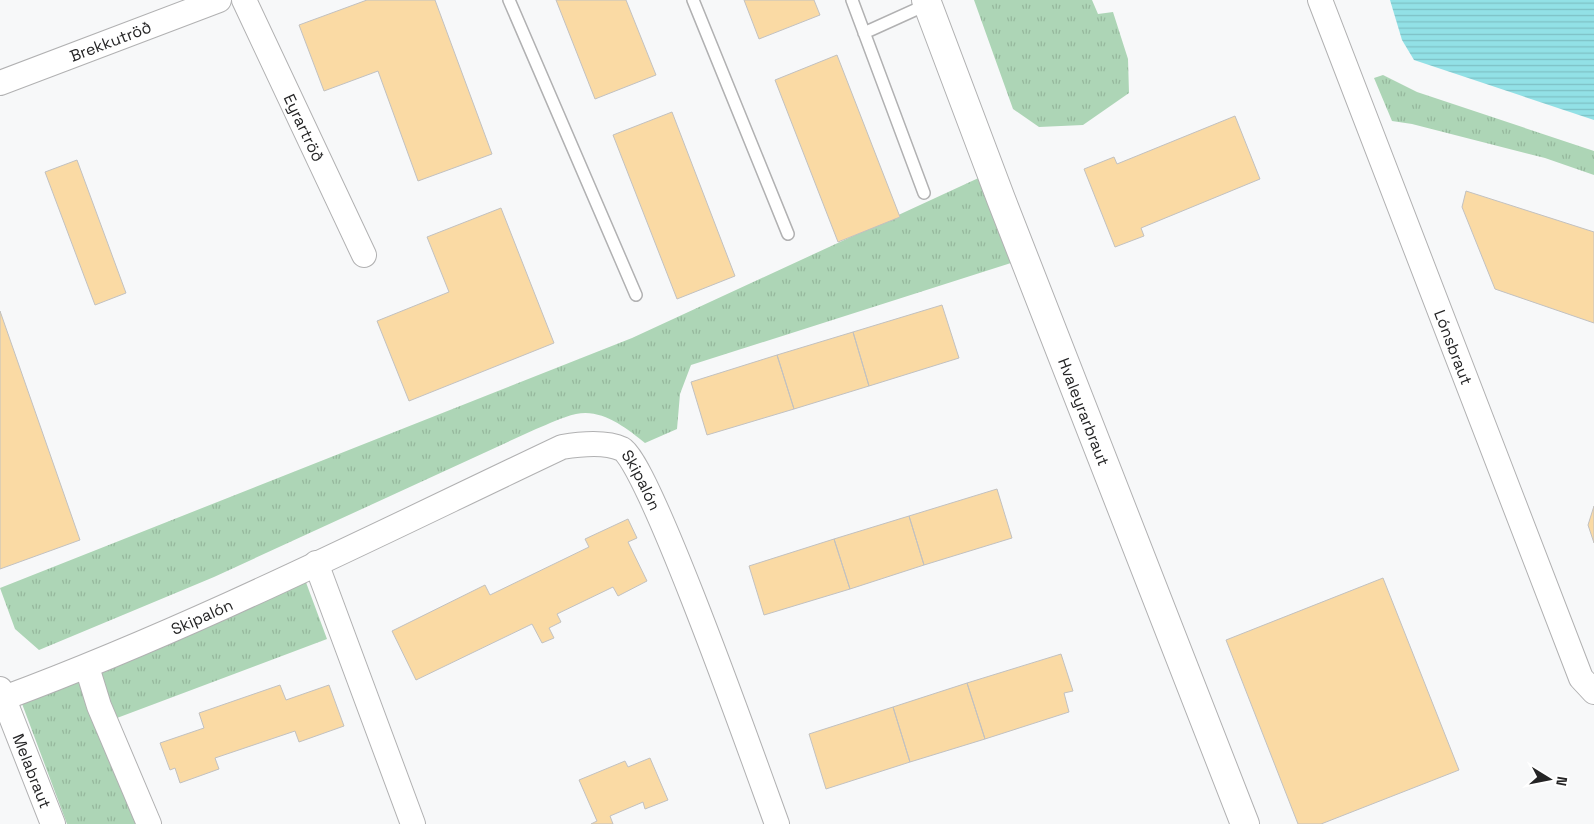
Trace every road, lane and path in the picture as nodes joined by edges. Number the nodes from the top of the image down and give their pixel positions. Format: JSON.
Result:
{"nodes":[{"id":1,"x":219,"y":0,"type":"edge"},
{"id":2,"x":244,"y":0,"type":"edge"},
{"id":3,"x":509,"y":0,"type":"edge"},
{"id":4,"x":693,"y":0,"type":"edge"},
{"id":5,"x":852,"y":0,"type":"edge"},
{"id":6,"x":1320,"y":0,"type":"edge"},
{"id":7,"x":927,"y":2,"type":"edge"},
{"id":8,"x":864,"y":33,"type":"junction"},
{"id":9,"x":0,"y":83,"type":"edge"},
{"id":10,"x":924,"y":193,"type":"dead end"},
{"id":11,"x":788,"y":234,"type":"dead end"},
{"id":12,"x":364,"y":256,"type":"dead end"},
{"id":13,"x":636,"y":295,"type":"dead end"},
{"id":14,"x":316,"y":563,"type":"junction"},
{"id":15,"x":87,"y":667,"type":"junction"},
{"id":16,"x":1594,"y":692,"type":"edge"},
{"id":17,"x":2,"y":693,"type":"edge"},
{"id":18,"x":53,"y":824,"type":"edge"},
{"id":19,"x":149,"y":824,"type":"edge"},
{"id":20,"x":413,"y":824,"type":"edge"},
{"id":21,"x":777,"y":824,"type":"edge"},
{"id":22,"x":1245,"y":824,"type":"edge"}],
"edges":[{"from":1,"to":9,"type":"street","name":"Brekkutröð"},
{"from":2,"to":12,"type":"street","name":"Eyrartröð"},
{"from":3,"to":13,"type":"lane"},
{"from":4,"to":11,"type":"lane"},
{"from":5,"to":8,"type":"lane"},
{"from":6,"to":16,"type":"street","name":"Lónsbraut"},
{"from":7,"to":8,"type":"lane"},
{"from":7,"to":22,"type":"street","name":"Hvaleyrarbraut"},
{"from":8,"to":10,"type":"lane"},
{"from":14,"to":15,"type":"street","name":"Skipalón"},
{"from":14,"to":20,"type":"street"},
{"from":14,"to":21,"type":"street","name":"Skipalón"},
{"from":15,"to":17,"type":"street","name":"Skipalón"},
{"from":15,"to":19,"type":"street"},
{"from":17,"to":18,"type":"street","name":"Melabraut"}]}
